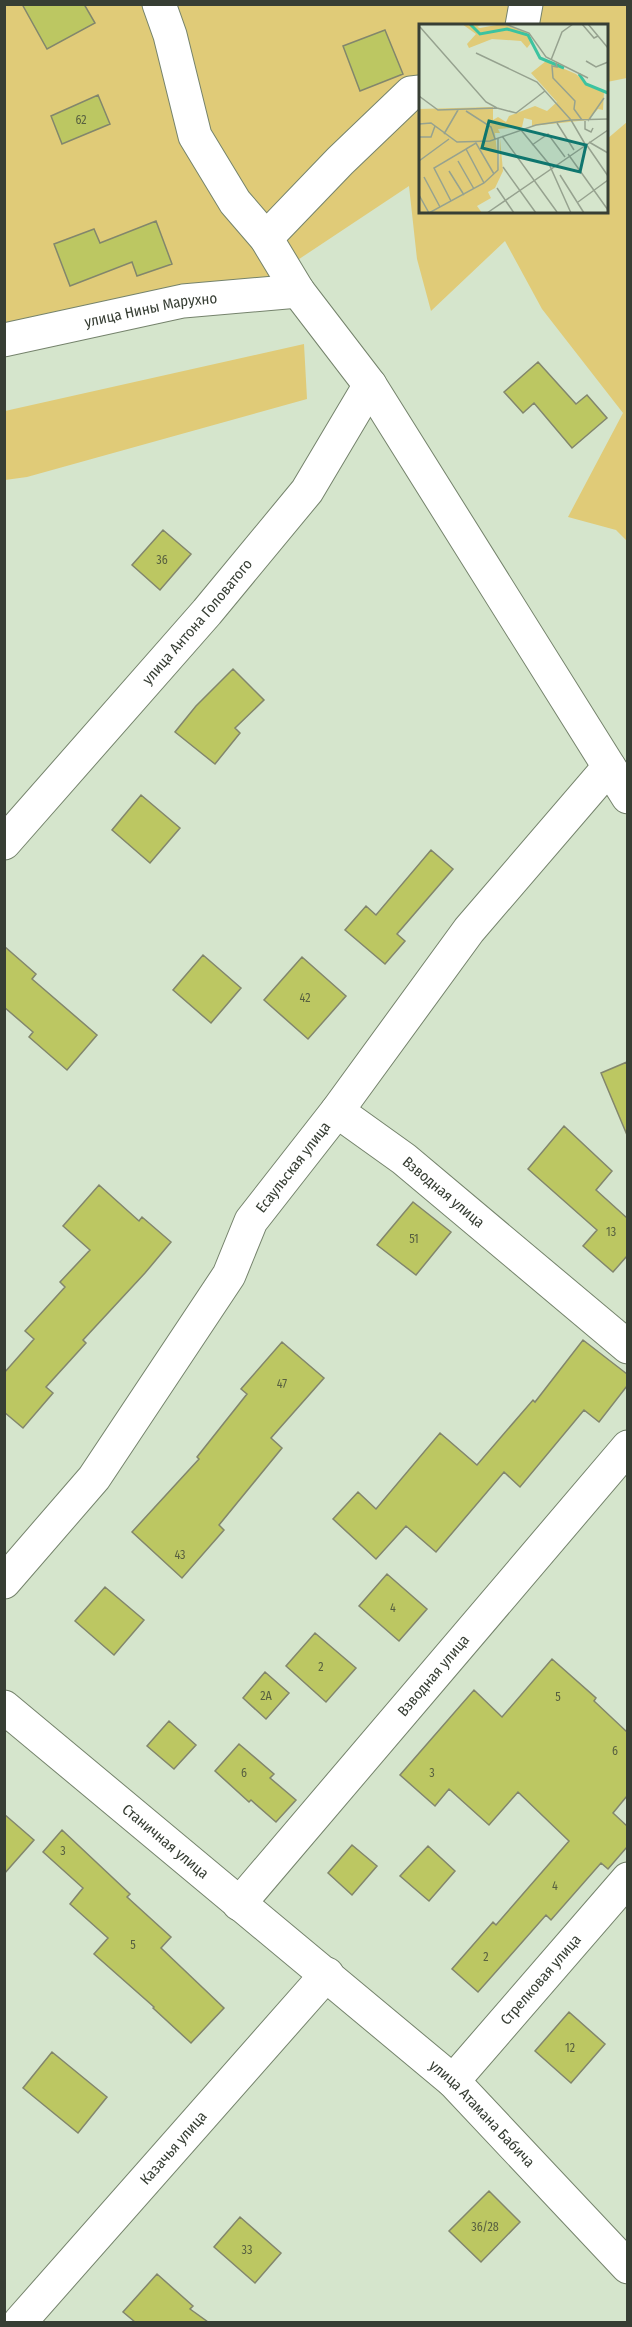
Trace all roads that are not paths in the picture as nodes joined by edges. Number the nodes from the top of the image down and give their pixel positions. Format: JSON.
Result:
{"nodes":[{"id":1,"x":159,"y":4,"type":"edge"},
{"id":2,"x":526,"y":4,"type":"edge"},
{"id":3,"x":522,"y":24,"type":"edge"},
{"id":4,"x":419,"y":92,"type":"edge"},
{"id":5,"x":266,"y":238,"type":"junction"},
{"id":6,"x":298,"y":291,"type":"junction"},
{"id":7,"x":4,"y":340,"type":"edge"},
{"id":8,"x":370,"y":385,"type":"junction"},
{"id":9,"x":609,"y":767,"type":"junction"},
{"id":10,"x":627,"y":797,"type":"edge"},
{"id":11,"x":4,"y":843,"type":"edge"},
{"id":12,"x":337,"y":1111,"type":"junction"},
{"id":13,"x":627,"y":1347,"type":"edge"},
{"id":14,"x":627,"y":1447,"type":"edge"},
{"id":15,"x":4,"y":1582,"type":"edge"},
{"id":16,"x":4,"y":1707,"type":"edge"},
{"id":17,"x":627,"y":1879,"type":"edge"},
{"id":18,"x":239,"y":1904,"type":"junction"},
{"id":19,"x":327,"y":1974,"type":"junction"},
{"id":20,"x":453,"y":2081,"type":"junction"},
{"id":21,"x":627,"y":2266,"type":"edge"},
{"id":22,"x":20,"y":2322,"type":"edge"}],
"edges":[{"from":1,"to":5,"type":"street"},
{"from":2,"to":3,"type":"street"},
{"from":4,"to":5,"type":"street"},
{"from":5,"to":6,"type":"street"},
{"from":6,"to":7,"type":"street","name":"улица Нины Марухно"},
{"from":6,"to":8,"type":"street"},
{"from":8,"to":9,"type":"street"},
{"from":8,"to":11,"type":"street","name":"улица Антона Головатого"},
{"from":9,"to":10,"type":"street"},
{"from":9,"to":12,"type":"street","name":"Есаульская улица"},
{"from":12,"to":13,"type":"street","name":"Взводная улица"},
{"from":12,"to":15,"type":"street","name":"Есаульская улица"},
{"from":14,"to":18,"type":"street","name":"Взводная улица"},
{"from":16,"to":18,"type":"street","name":"Станичная улица"},
{"from":17,"to":20,"type":"street","name":"Стрелковая улица"},
{"from":18,"to":19,"type":"street","name":"Станичная улица"},
{"from":19,"to":20,"type":"street","name":"улица Атамана Бабича"},
{"from":19,"to":22,"type":"street","name":"Казачья улица"},
{"from":20,"to":21,"type":"street","name":"улица Атамана Бабича"}]}
